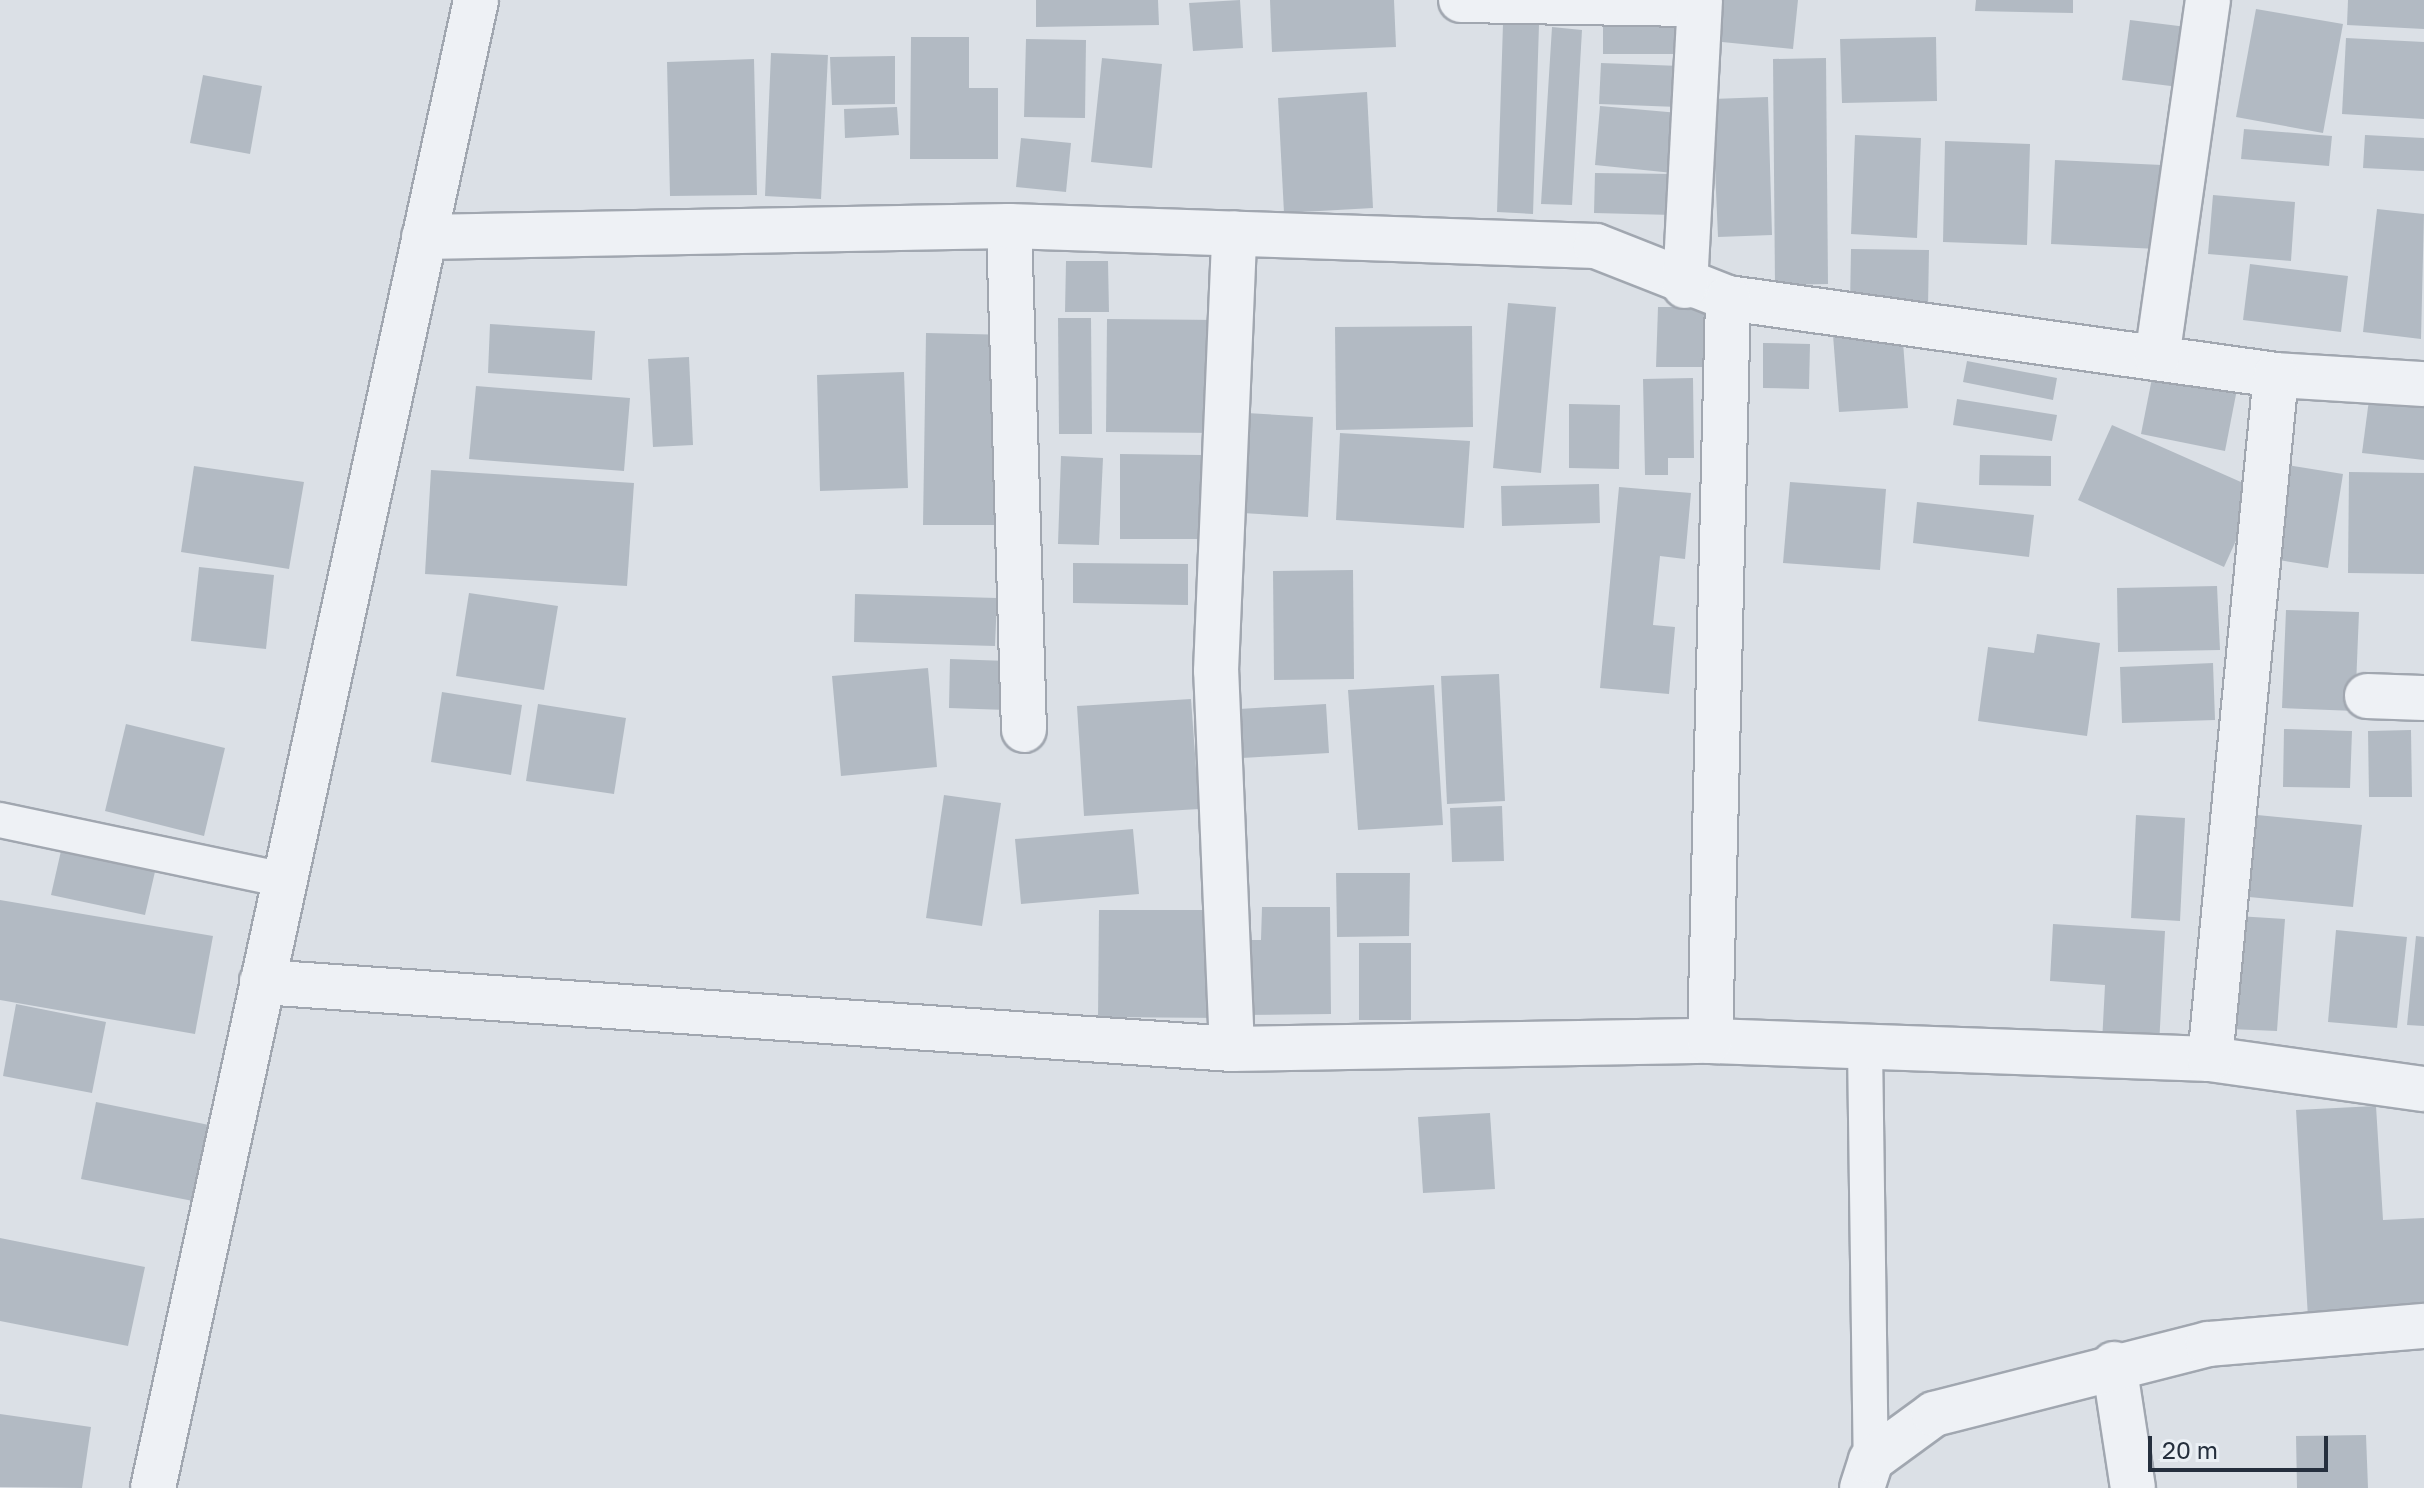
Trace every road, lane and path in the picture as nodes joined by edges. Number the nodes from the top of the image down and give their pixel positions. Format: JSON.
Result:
{"nodes":[{"id":1,"x":476,"y":0,"type":"edge"},
{"id":2,"x":1461,"y":0,"type":"edge"},
{"id":3,"x":2208,"y":0,"type":"edge"},
{"id":4,"x":1700,"y":2,"type":"edge"},
{"id":5,"x":1009,"y":226,"type":"junction"},
{"id":6,"x":1234,"y":233,"type":"junction"},
{"id":7,"x":424,"y":237,"type":"junction"},
{"id":8,"x":1685,"y":286,"type":"junction"},
{"id":9,"x":1728,"y":298,"type":"junction"},
{"id":10,"x":2157,"y":358,"type":"junction"},
{"id":11,"x":2276,"y":375,"type":"junction"},
{"id":12,"x":2424,"y":384,"type":"edge"},
{"id":13,"x":2367,"y":696,"type":"dead end"},
{"id":14,"x":2424,"y":698,"type":"edge"},
{"id":15,"x":1024,"y":730,"type":"dead end"},
{"id":16,"x":0,"y":820,"type":"edge"},
{"id":17,"x":284,"y":880,"type":"junction"},
{"id":18,"x":262,"y":982,"type":"junction"},
{"id":19,"x":1710,"y":1041,"type":"junction"},
{"id":20,"x":1865,"y":1047,"type":"junction"},
{"id":21,"x":1232,"y":1049,"type":"junction"},
{"id":22,"x":2210,"y":1059,"type":"junction"},
{"id":23,"x":2424,"y":1089,"type":"edge"},
{"id":24,"x":2424,"y":1326,"type":"edge"},
{"id":25,"x":2114,"y":1364,"type":"junction"},
{"id":26,"x":1866,"y":1474,"type":"edge"},
{"id":27,"x":153,"y":1488,"type":"edge"},
{"id":28,"x":2133,"y":1488,"type":"edge"}],
"edges":[{"from":1,"to":7,"type":"street"},
{"from":2,"to":4,"type":"street"},
{"from":3,"to":10,"type":"street"},
{"from":4,"to":8,"type":"street"},
{"from":5,"to":6,"type":"street"},
{"from":5,"to":7,"type":"street"},
{"from":5,"to":15,"type":"street"},
{"from":6,"to":8,"type":"street"},
{"from":6,"to":21,"type":"street"},
{"from":7,"to":17,"type":"street"},
{"from":8,"to":9,"type":"street"},
{"from":9,"to":10,"type":"street"},
{"from":9,"to":19,"type":"street"},
{"from":10,"to":11,"type":"street"},
{"from":11,"to":12,"type":"street"},
{"from":11,"to":22,"type":"street"},
{"from":13,"to":14,"type":"street"},
{"from":16,"to":17,"type":"lane"},
{"from":17,"to":18,"type":"street"},
{"from":18,"to":21,"type":"street"},
{"from":18,"to":27,"type":"street"},
{"from":19,"to":20,"type":"street"},
{"from":19,"to":21,"type":"street"},
{"from":20,"to":22,"type":"street"},
{"from":20,"to":26,"type":"lane"},
{"from":22,"to":23,"type":"street"},
{"from":24,"to":25,"type":"street"},
{"from":25,"to":26,"type":"street"},
{"from":25,"to":28,"type":"street"}]}
